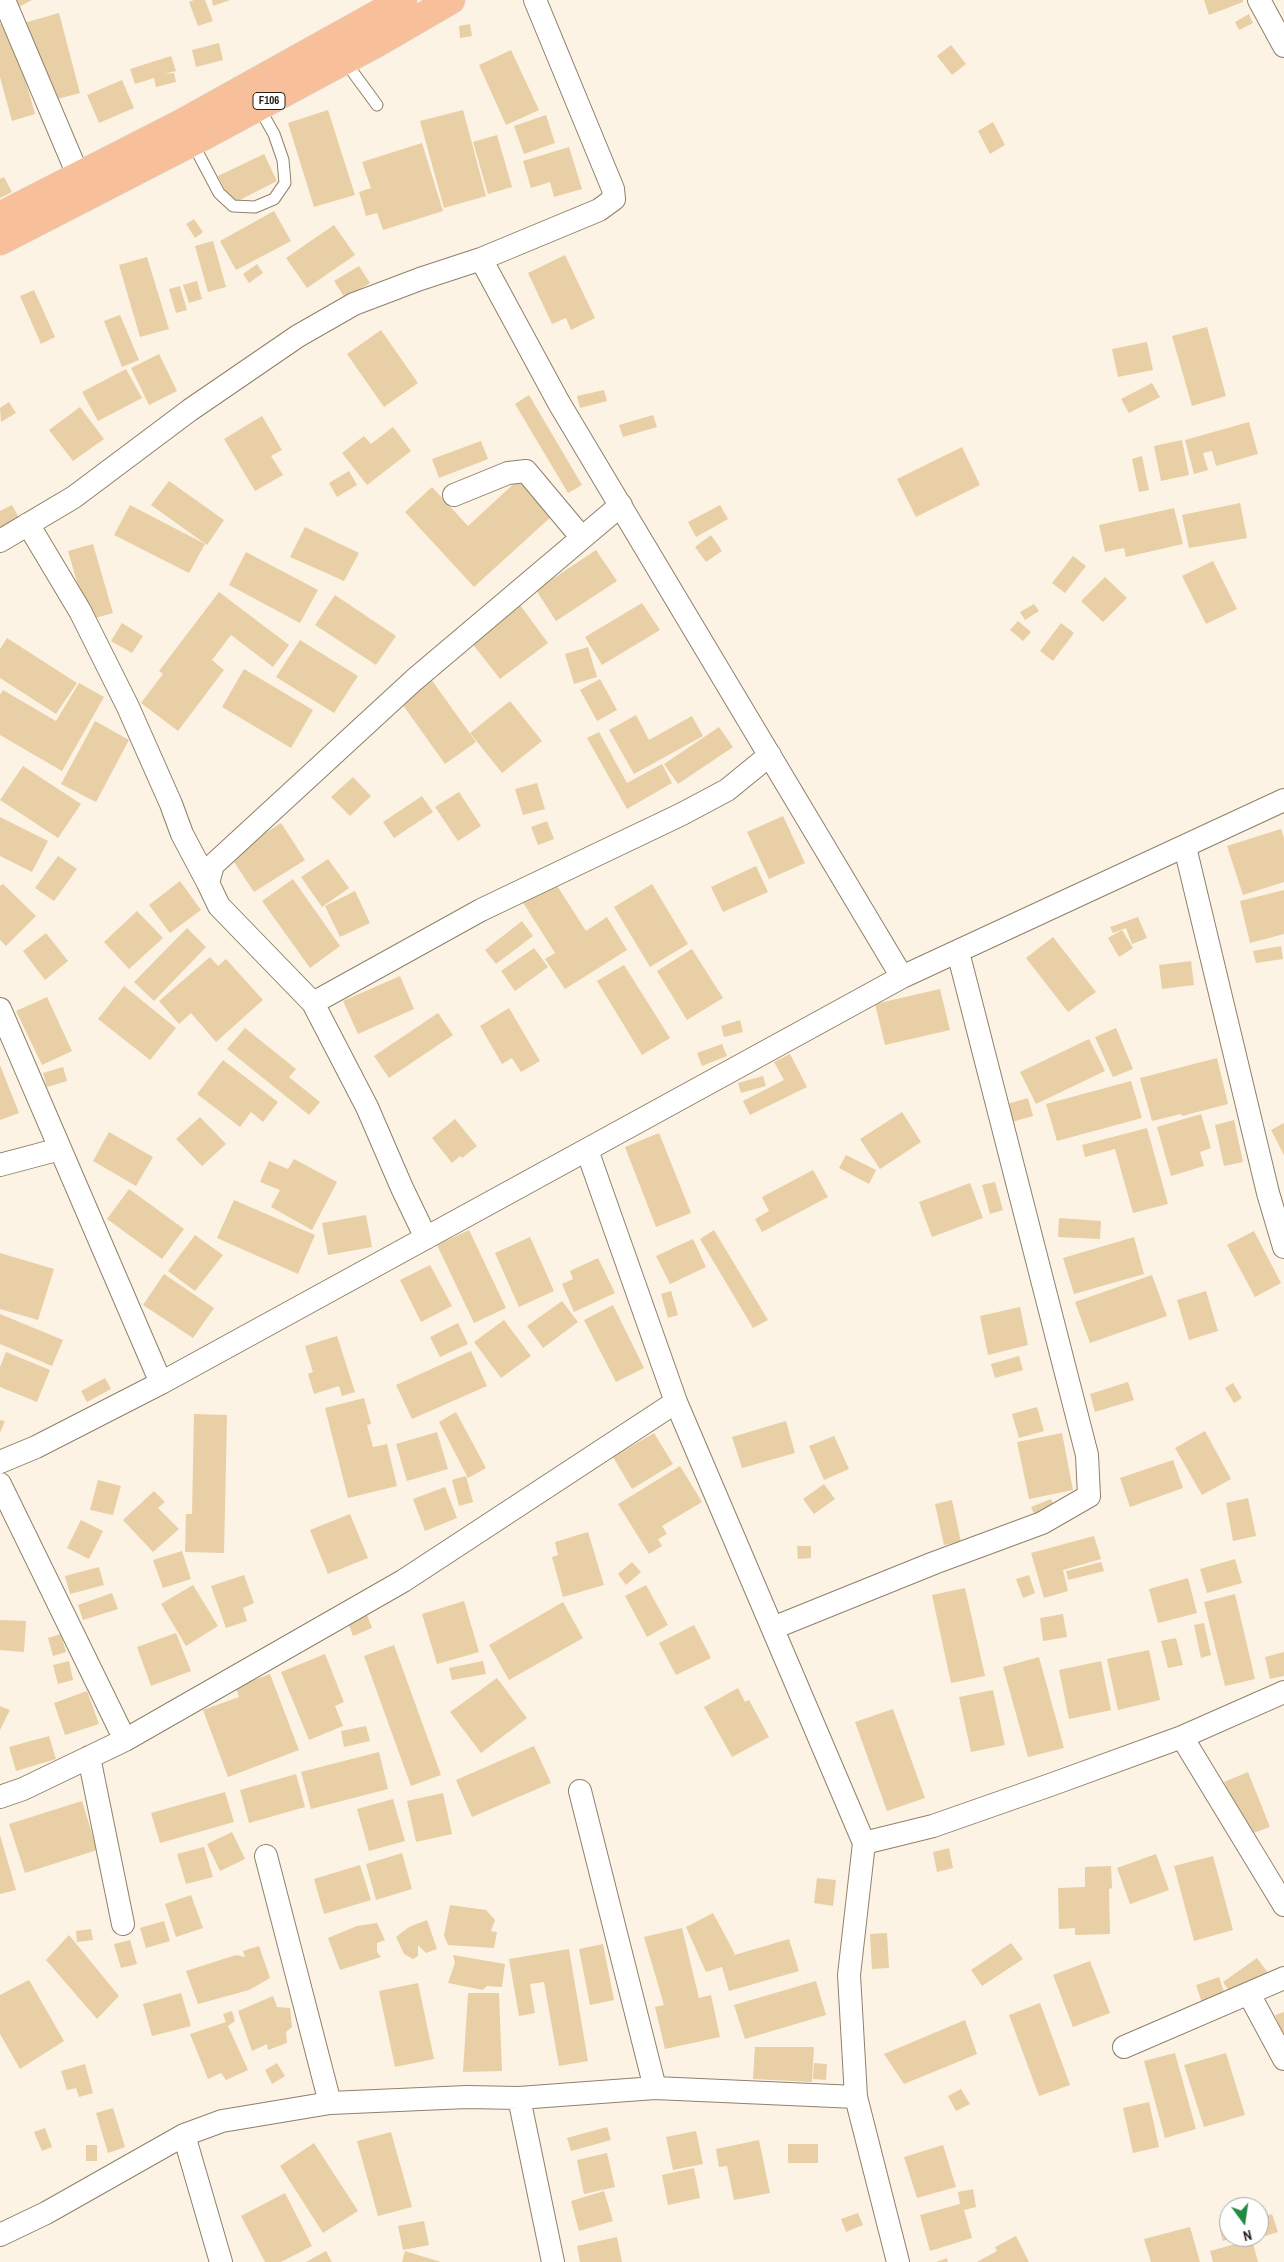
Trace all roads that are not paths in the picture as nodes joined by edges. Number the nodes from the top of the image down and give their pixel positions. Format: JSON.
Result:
{"nodes":[{"id":1,"x":4,"y":0,"type":"edge"},
{"id":2,"x":403,"y":0,"type":"edge"},
{"id":3,"x":451,"y":0,"type":"edge"},
{"id":4,"x":535,"y":0,"type":"edge"},
{"id":5,"x":1259,"y":0,"type":"edge"},
{"id":6,"x":1284,"y":46,"type":"edge"},
{"id":7,"x":344,"y":60,"type":"junction"},
{"id":8,"x":377,"y":105,"type":"dead end"},
{"id":9,"x":258,"y":106,"type":"junction"},
{"id":10,"x":191,"y":135,"type":"junction"},
{"id":11,"x":78,"y":175,"type":"junction"},
{"id":12,"x":0,"y":216,"type":"edge"},
{"id":13,"x":0,"y":241,"type":"edge"},
{"id":14,"x":482,"y":259,"type":"junction"},
{"id":15,"x":454,"y":495,"type":"dead end"},
{"id":16,"x":620,"y":505,"type":"junction"},
{"id":17,"x":28,"y":524,"type":"junction"},
{"id":18,"x":582,"y":538,"type":"junction"},
{"id":19,"x":0,"y":541,"type":"edge"},
{"id":20,"x":770,"y":755,"type":"junction"},
{"id":21,"x":1284,"y":800,"type":"edge"},
{"id":22,"x":1185,"y":847,"type":"junction"},
{"id":23,"x":208,"y":883,"type":"junction"},
{"id":24,"x":958,"y":952,"type":"junction"},
{"id":25,"x":902,"y":977,"type":"junction"},
{"id":26,"x":313,"y":1003,"type":"junction"},
{"id":27,"x":0,"y":1009,"type":"edge"},
{"id":28,"x":60,"y":1149,"type":"junction"},
{"id":29,"x":587,"y":1150,"type":"junction"},
{"id":30,"x":0,"y":1165,"type":"edge"},
{"id":31,"x":426,"y":1238,"type":"junction"},
{"id":32,"x":1284,"y":1247,"type":"edge"},
{"id":33,"x":161,"y":1383,"type":"junction"},
{"id":34,"x":676,"y":1402,"type":"junction"},
{"id":35,"x":0,"y":1462,"type":"edge"},
{"id":36,"x":0,"y":1484,"type":"edge"},
{"id":37,"x":773,"y":1628,"type":"junction"},
{"id":38,"x":1284,"y":1692,"type":"edge"},
{"id":39,"x":1182,"y":1737,"type":"junction"},
{"id":40,"x":125,"y":1740,"type":"junction"},
{"id":41,"x":89,"y":1757,"type":"junction"},
{"id":42,"x":580,"y":1790,"type":"dead end"},
{"id":43,"x":0,"y":1797,"type":"edge"},
{"id":44,"x":864,"y":1844,"type":"junction"},
{"id":45,"x":266,"y":1856,"type":"dead end"},
{"id":46,"x":1284,"y":1905,"type":"edge"},
{"id":47,"x":123,"y":1924,"type":"dead end"},
{"id":48,"x":1284,"y":1978,"type":"edge"},
{"id":49,"x":1249,"y":1994,"type":"junction"},
{"id":50,"x":1124,"y":2047,"type":"dead end"},
{"id":51,"x":1284,"y":2059,"type":"edge"},
{"id":52,"x":655,"y":2088,"type":"junction"},
{"id":53,"x":856,"y":2097,"type":"junction"},
{"id":54,"x":519,"y":2098,"type":"junction"},
{"id":55,"x":330,"y":2103,"type":"junction"},
{"id":56,"x":184,"y":2135,"type":"junction"},
{"id":57,"x":0,"y":2235,"type":"edge"},
{"id":58,"x":221,"y":2262,"type":"edge"},
{"id":59,"x":553,"y":2262,"type":"edge"},
{"id":60,"x":898,"y":2262,"type":"edge"}],
"edges":[{"from":1,"to":11,"type":"street"},
{"from":2,"to":10,"type":"main road","number":"F106"},
{"from":3,"to":7,"type":"main road","number":"F106"},
{"from":4,"to":14,"type":"street"},
{"from":5,"to":6,"type":"street"},
{"from":7,"to":8,"type":"lane"},
{"from":7,"to":9,"type":"main road","number":"F106"},
{"from":9,"to":10,"type":"main road","number":"F106"},
{"from":9,"to":10,"type":"lane"},
{"from":10,"to":11,"type":"main road","number":"F106"},
{"from":10,"to":13,"type":"main road","number":"F106"},
{"from":11,"to":12,"type":"main road","number":"F106"},
{"from":14,"to":16,"type":"street"},
{"from":14,"to":17,"type":"street"},
{"from":15,"to":18,"type":"street"},
{"from":16,"to":18,"type":"street"},
{"from":16,"to":20,"type":"street"},
{"from":17,"to":19,"type":"street"},
{"from":17,"to":23,"type":"street"},
{"from":18,"to":23,"type":"street"},
{"from":20,"to":25,"type":"street"},
{"from":20,"to":26,"type":"street"},
{"from":21,"to":22,"type":"street"},
{"from":22,"to":24,"type":"street"},
{"from":22,"to":32,"type":"street"},
{"from":23,"to":26,"type":"street"},
{"from":24,"to":25,"type":"street"},
{"from":24,"to":37,"type":"street"},
{"from":25,"to":29,"type":"street"},
{"from":26,"to":31,"type":"street"},
{"from":27,"to":28,"type":"street"},
{"from":28,"to":30,"type":"street"},
{"from":28,"to":33,"type":"street"},
{"from":29,"to":31,"type":"street"},
{"from":29,"to":34,"type":"street"},
{"from":31,"to":33,"type":"street"},
{"from":33,"to":35,"type":"street"},
{"from":34,"to":37,"type":"street"},
{"from":34,"to":40,"type":"street"},
{"from":36,"to":40,"type":"street"},
{"from":37,"to":44,"type":"street"},
{"from":38,"to":39,"type":"street"},
{"from":39,"to":44,"type":"street"},
{"from":39,"to":46,"type":"street"},
{"from":40,"to":41,"type":"street"},
{"from":41,"to":43,"type":"street"},
{"from":41,"to":47,"type":"street"},
{"from":42,"to":52,"type":"street"},
{"from":44,"to":53,"type":"street"},
{"from":45,"to":55,"type":"street"},
{"from":48,"to":49,"type":"street"},
{"from":49,"to":50,"type":"street"},
{"from":49,"to":51,"type":"street"},
{"from":52,"to":53,"type":"street"},
{"from":52,"to":54,"type":"street"},
{"from":53,"to":60,"type":"street"},
{"from":54,"to":55,"type":"street"},
{"from":54,"to":59,"type":"street"},
{"from":55,"to":56,"type":"street"},
{"from":56,"to":57,"type":"street"},
{"from":56,"to":58,"type":"street"}]}
